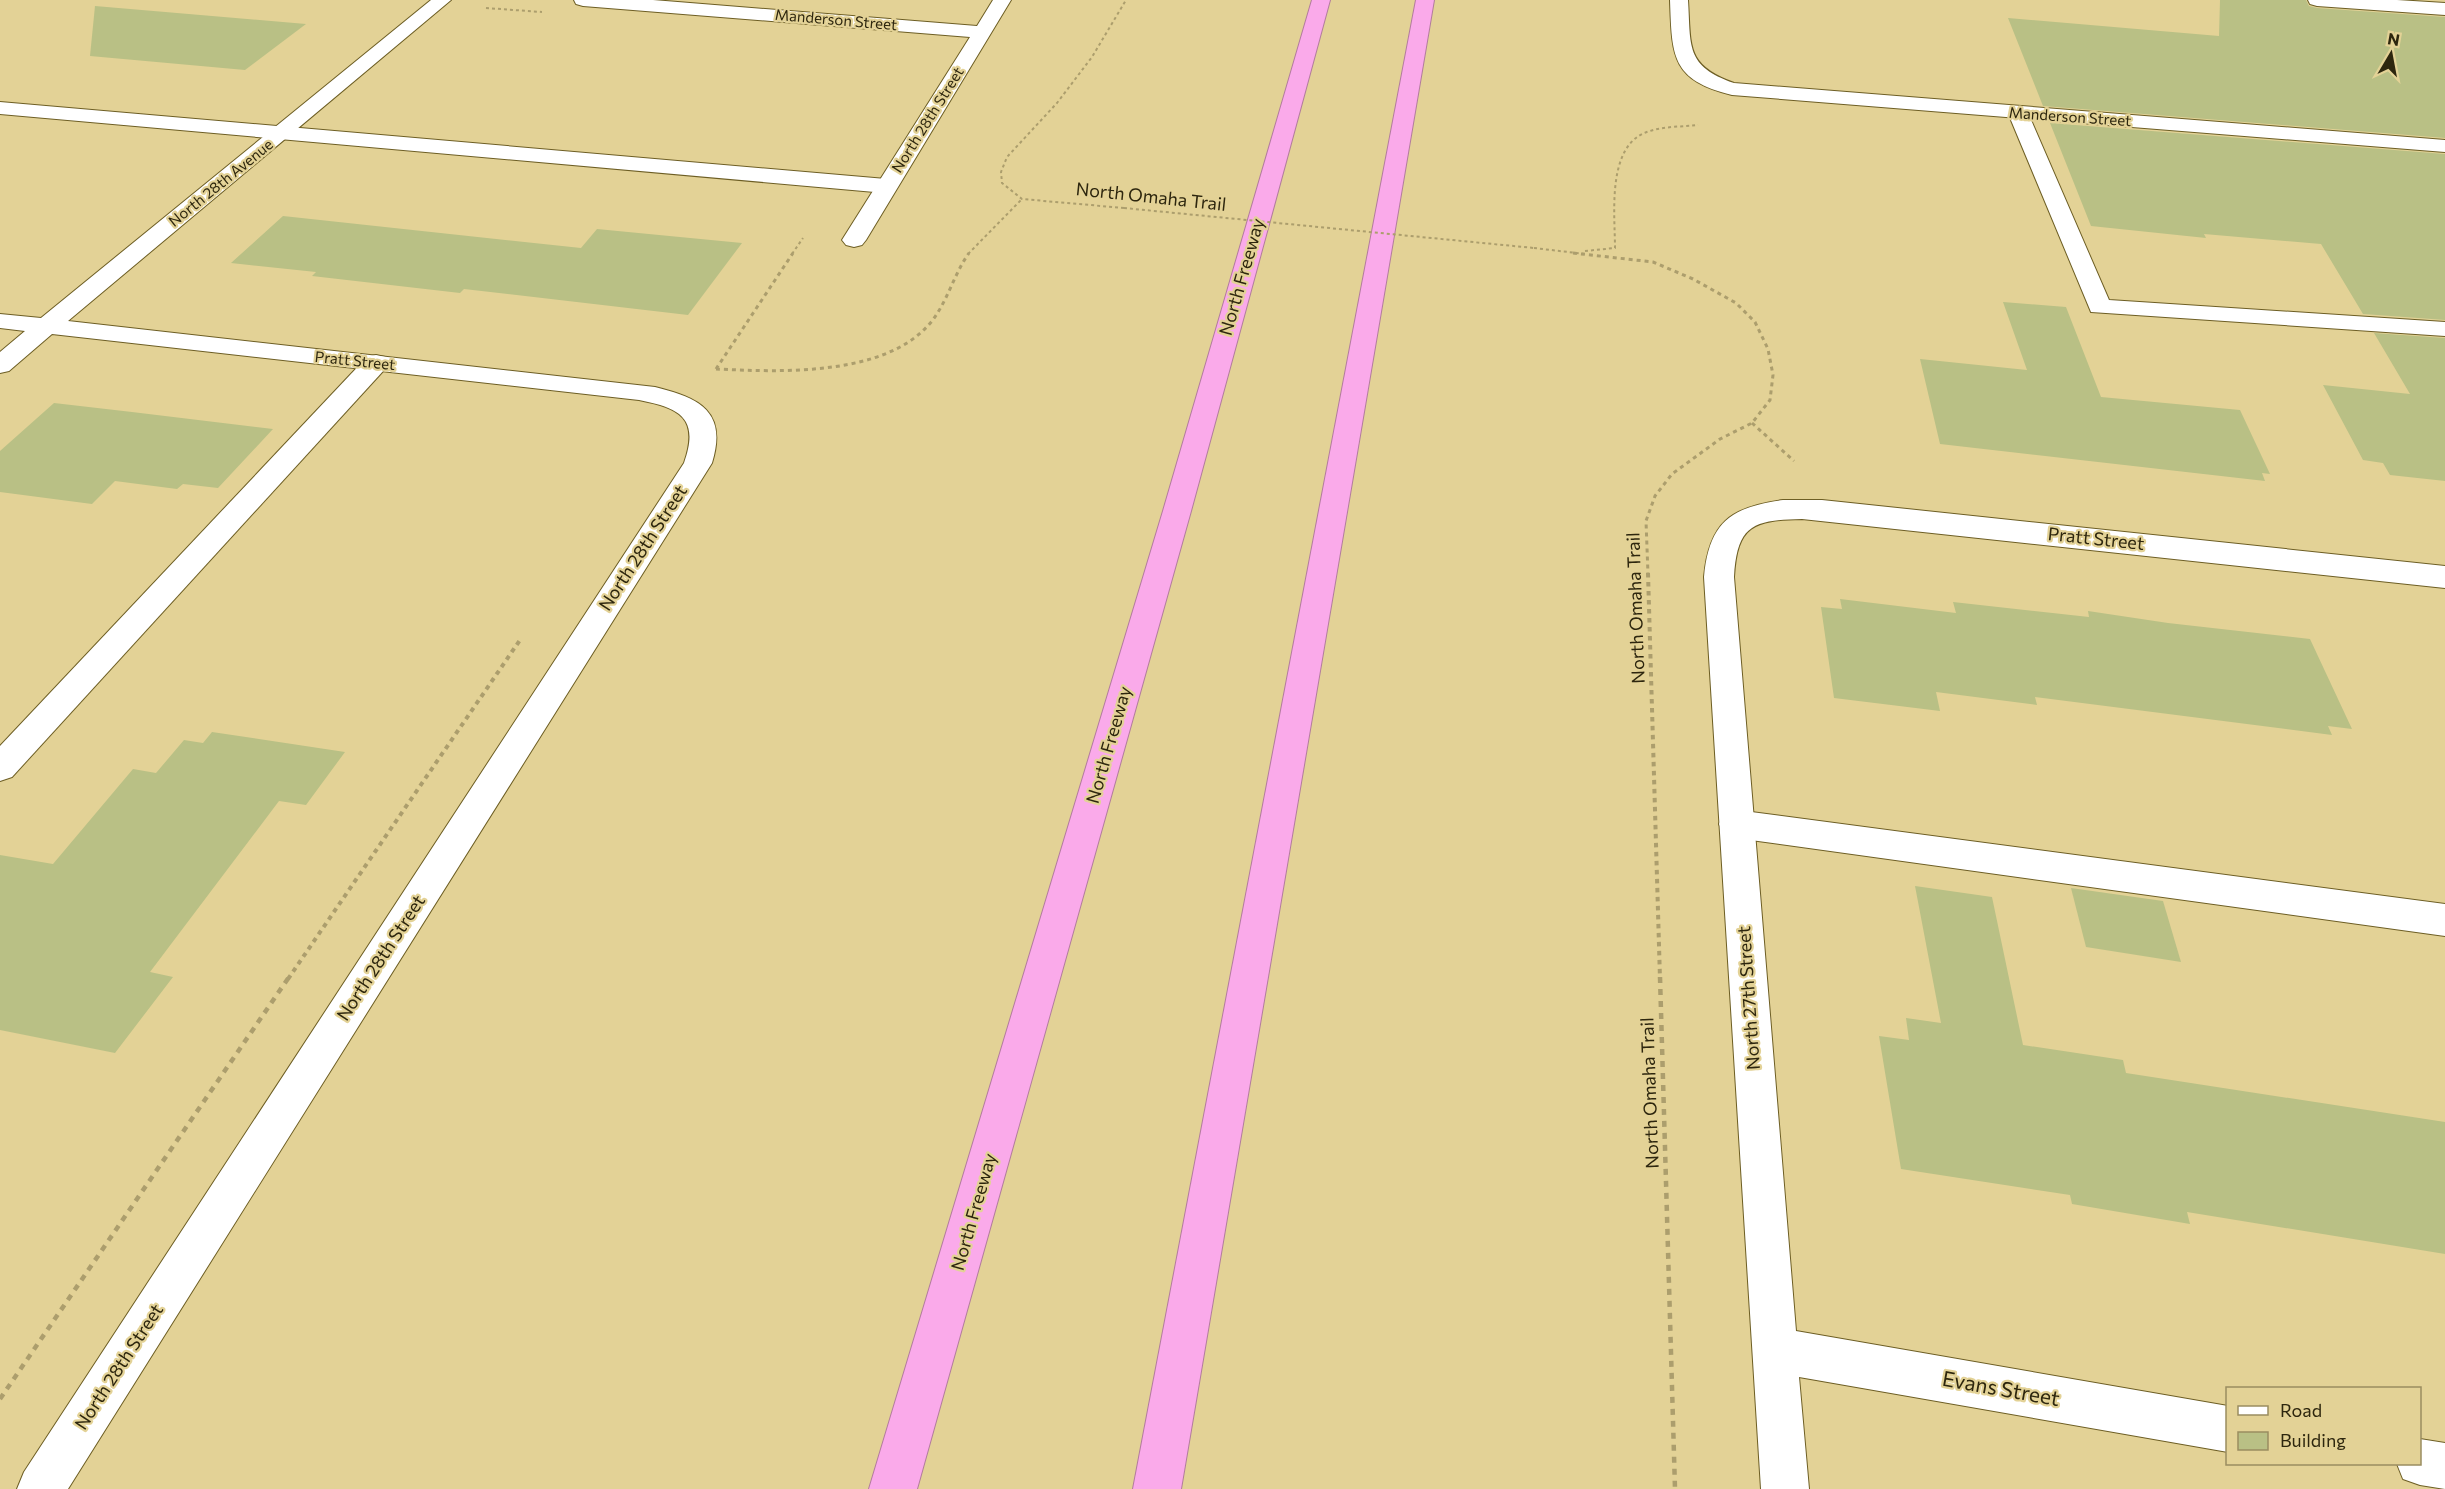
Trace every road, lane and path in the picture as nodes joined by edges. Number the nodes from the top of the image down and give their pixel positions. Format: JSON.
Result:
{"nodes":[{"id":1,"x":442,"y":0,"type":"edge"},
{"id":2,"x":583,"y":0,"type":"edge"},
{"id":3,"x":1002,"y":0,"type":"edge"},
{"id":4,"x":1126,"y":0,"type":"edge"},
{"id":5,"x":1321,"y":0,"type":"edge"},
{"id":6,"x":1425,"y":0,"type":"edge"},
{"id":7,"x":1679,"y":0,"type":"edge"},
{"id":8,"x":2317,"y":0,"type":"edge"},
{"id":9,"x":2445,"y":9,"type":"edge"},
{"id":10,"x":982,"y":32,"type":"junction"},
{"id":11,"x":0,"y":108,"type":"edge"},
{"id":12,"x":2018,"y":113,"type":"junction"},
{"id":13,"x":1700,"y":125,"type":"dead end"},
{"id":14,"x":280,"y":135,"type":"junction"},
{"id":15,"x":2445,"y":146,"type":"edge"},
{"id":16,"x":886,"y":186,"type":"junction"},
{"id":17,"x":1022,"y":199,"type":"junction"},
{"id":18,"x":854,"y":240,"type":"dead end"},
{"id":19,"x":1575,"y":252,"type":"junction"},
{"id":20,"x":0,"y":321,"type":"edge"},
{"id":21,"x":47,"y":327,"type":"junction"},
{"id":22,"x":2445,"y":329,"type":"edge"},
{"id":23,"x":376,"y":363,"type":"junction"},
{"id":24,"x":0,"y":365,"type":"edge"},
{"id":25,"x":716,"y":369,"type":"dead end"},
{"id":26,"x":703,"y":422,"type":"joint"},
{"id":27,"x":1752,"y":423,"type":"junction"},
{"id":28,"x":1802,"y":468,"type":"dead end"},
{"id":29,"x":1746,"y":516,"type":"joint"},
{"id":30,"x":2445,"y":577,"type":"edge"},
{"id":31,"x":522,"y":636,"type":"dead end"},
{"id":32,"x":0,"y":768,"type":"edge"},
{"id":33,"x":1736,"y":824,"type":"junction"},
{"id":34,"x":2445,"y":920,"type":"edge"},
{"id":35,"x":1775,"y":1350,"type":"junction"},
{"id":36,"x":0,"y":1399,"type":"edge"},
{"id":37,"x":2226,"y":1429,"type":"edge"},
{"id":38,"x":2421,"y":1462,"type":"edge"},
{"id":39,"x":2445,"y":1466,"type":"edge"},
{"id":40,"x":41,"y":1489,"type":"edge"},
{"id":41,"x":893,"y":1489,"type":"edge"},
{"id":42,"x":1156,"y":1489,"type":"edge"},
{"id":43,"x":1675,"y":1489,"type":"edge"},
{"id":44,"x":1785,"y":1489,"type":"edge"}],
"edges":[{"from":1,"to":14,"type":"street","name":"North 28th Avenue"},
{"from":2,"to":10,"type":"street","name":"Manderson Street"},
{"from":3,"to":10,"type":"street","name":"North 28th Street"},
{"from":4,"to":17,"type":"path"},
{"from":5,"to":41,"type":"highway","name":"North Freeway"},
{"from":6,"to":42,"type":"highway"},
{"from":7,"to":12,"type":"street","name":"Manderson Street"},
{"from":8,"to":9,"type":"street"},
{"from":10,"to":16,"type":"street","name":"North 28th Street"},
{"from":11,"to":14,"type":"street"},
{"from":12,"to":15,"type":"street","name":"Manderson Street"},
{"from":12,"to":22,"type":"street"},
{"from":13,"to":19,"type":"path"},
{"from":14,"to":16,"type":"street"},
{"from":14,"to":21,"type":"street","name":"North 28th Avenue"},
{"from":16,"to":18,"type":"street","name":"North 28th Street"},
{"from":17,"to":19,"type":"path","name":"North Omaha Trail","bridge":true},
{"from":17,"to":25,"type":"path"},
{"from":19,"to":27,"type":"path","name":"North Omaha Trail"},
{"from":20,"to":21,"type":"street","name":"Pratt Street"},
{"from":21,"to":23,"type":"street","name":"Pratt Street"},
{"from":21,"to":24,"type":"street","name":"North 28th Avenue"},
{"from":23,"to":26,"type":"street","name":"Pratt Street"},
{"from":23,"to":32,"type":"street"},
{"from":26,"to":40,"type":"street","name":"North 28th Street"},
{"from":27,"to":28,"type":"path"},
{"from":27,"to":43,"type":"path","name":"North Omaha Trail"},
{"from":29,"to":30,"type":"street","name":"Pratt Street"},
{"from":29,"to":33,"type":"street","name":"North 27th Street"},
{"from":31,"to":36,"type":"path"},
{"from":33,"to":34,"type":"street"},
{"from":33,"to":35,"type":"street","name":"North 27th Street"},
{"from":35,"to":37,"type":"street","name":"Evans Street"},
{"from":35,"to":44,"type":"street","name":"North 27th Street"},
{"from":38,"to":39,"type":"street"}]}
